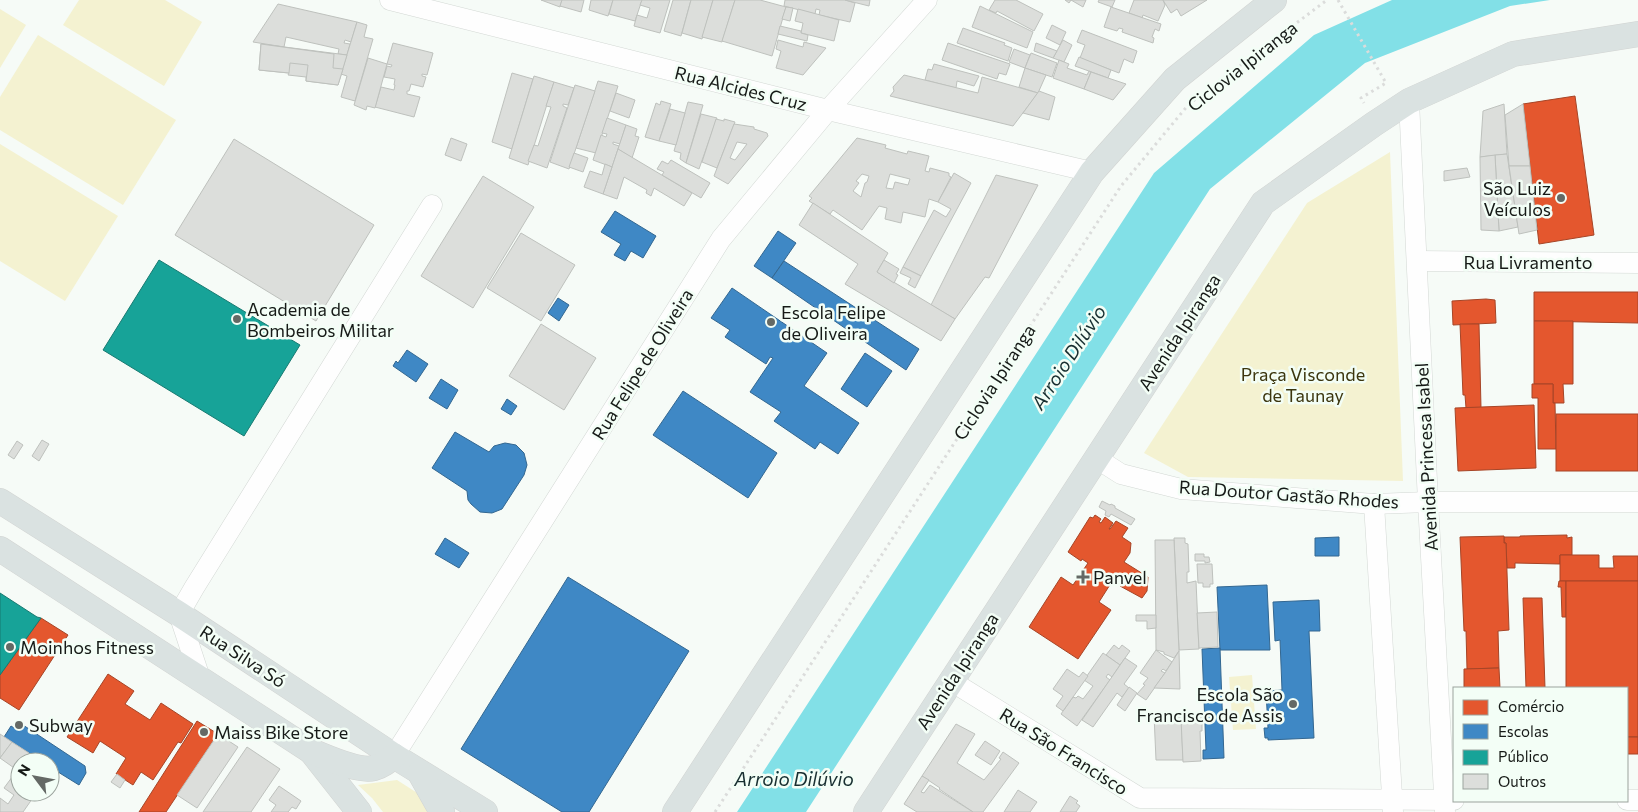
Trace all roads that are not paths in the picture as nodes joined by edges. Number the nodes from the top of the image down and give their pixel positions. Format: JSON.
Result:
{"nodes":[{"id":1,"x":390,"y":0,"type":"edge"},
{"id":2,"x":927,"y":0,"type":"edge"},
{"id":3,"x":1274,"y":0,"type":"edge"},
{"id":4,"x":1638,"y":34,"type":"edge"},
{"id":5,"x":1410,"y":102,"type":"junction"},
{"id":6,"x":828,"y":110,"type":"junction"},
{"id":7,"x":1092,"y":172,"type":"junction"},
{"id":8,"x":432,"y":205,"type":"dead end"},
{"id":9,"x":1417,"y":261,"type":"junction"},
{"id":10,"x":1638,"y":263,"type":"edge"},
{"id":11,"x":1096,"y":458,"type":"junction"},
{"id":12,"x":0,"y":501,"type":"edge"},
{"id":13,"x":1428,"y":502,"type":"junction"},
{"id":14,"x":1638,"y":502,"type":"edge"},
{"id":15,"x":1374,"y":504,"type":"junction"},
{"id":16,"x":0,"y":549,"type":"edge"},
{"id":17,"x":179,"y":614,"type":"junction"},
{"id":18,"x":201,"y":681,"type":"junction"},
{"id":19,"x":951,"y":681,"type":"junction"},
{"id":20,"x":311,"y":751,"type":"junction"},
{"id":21,"x":394,"y":756,"type":"junction"},
{"id":22,"x":420,"y":772,"type":"junction"},
{"id":23,"x":1448,"y":804,"type":"edge"},
{"id":24,"x":1136,"y":805,"type":"edge"},
{"id":25,"x":1392,"y":806,"type":"edge"},
{"id":26,"x":353,"y":809,"type":"edge"},
{"id":27,"x":442,"y":812,"type":"edge"},
{"id":28,"x":485,"y":812,"type":"edge"},
{"id":29,"x":675,"y":812,"type":"edge"},
{"id":30,"x":866,"y":812,"type":"edge"}],
"edges":[{"from":1,"to":6,"type":"street","name":"Rua Alcides Cruz"},
{"from":2,"to":6,"type":"street","name":"Rua Felipe de Oliveira"},
{"from":3,"to":7,"type":"main road"},
{"from":4,"to":5,"type":"main road","name":"Avenida Ipiranga"},
{"from":5,"to":9,"type":"street","name":"Avenida Princesa Isabel"},
{"from":5,"to":11,"type":"main road","name":"Avenida Ipiranga"},
{"from":6,"to":7,"type":"street","name":"Rua Alcides Cruz"},
{"from":6,"to":21,"type":"street","name":"Rua Felipe de Oliveira"},
{"from":7,"to":29,"type":"main road"},
{"from":8,"to":17,"type":"street"},
{"from":9,"to":10,"type":"street","name":"Rua Livramento"},
{"from":9,"to":13,"type":"street","name":"Avenida Princesa Isabel"},
{"from":11,"to":15,"type":"street","name":"Rua Doutor Gastão Rhodes"},
{"from":11,"to":19,"type":"main road","name":"Avenida Ipiranga"},
{"from":12,"to":17,"type":"main road","name":"Rua Silva Só"},
{"from":13,"to":14,"type":"street","name":"Rua Doutor Gastão Rhodes"},
{"from":13,"to":15,"type":"street","name":"Rua Doutor Gastão Rhodes"},
{"from":13,"to":23,"type":"street","name":"Avenida Princesa Isabel"},
{"from":15,"to":25,"type":"street"},
{"from":16,"to":18,"type":"main road"},
{"from":17,"to":18,"type":"street"},
{"from":17,"to":21,"type":"main road","name":"Rua Silva Só"},
{"from":18,"to":20,"type":"main road"},
{"from":19,"to":24,"type":"street","name":"Rua São Francisco"},
{"from":19,"to":30,"type":"main road","name":"Avenida Ipiranga"},
{"from":20,"to":21,"type":"main road"},
{"from":20,"to":26,"type":"main road"},
{"from":21,"to":22,"type":"main road","name":"Rua Silva Só"},
{"from":22,"to":27,"type":"main road"},
{"from":22,"to":28,"type":"main road","name":"Rua Silva Só"},
{"from":23,"to":25,"type":"street","name":"Rua São Francisco"},
{"from":24,"to":25,"type":"street","name":"Rua São Francisco"}]}
